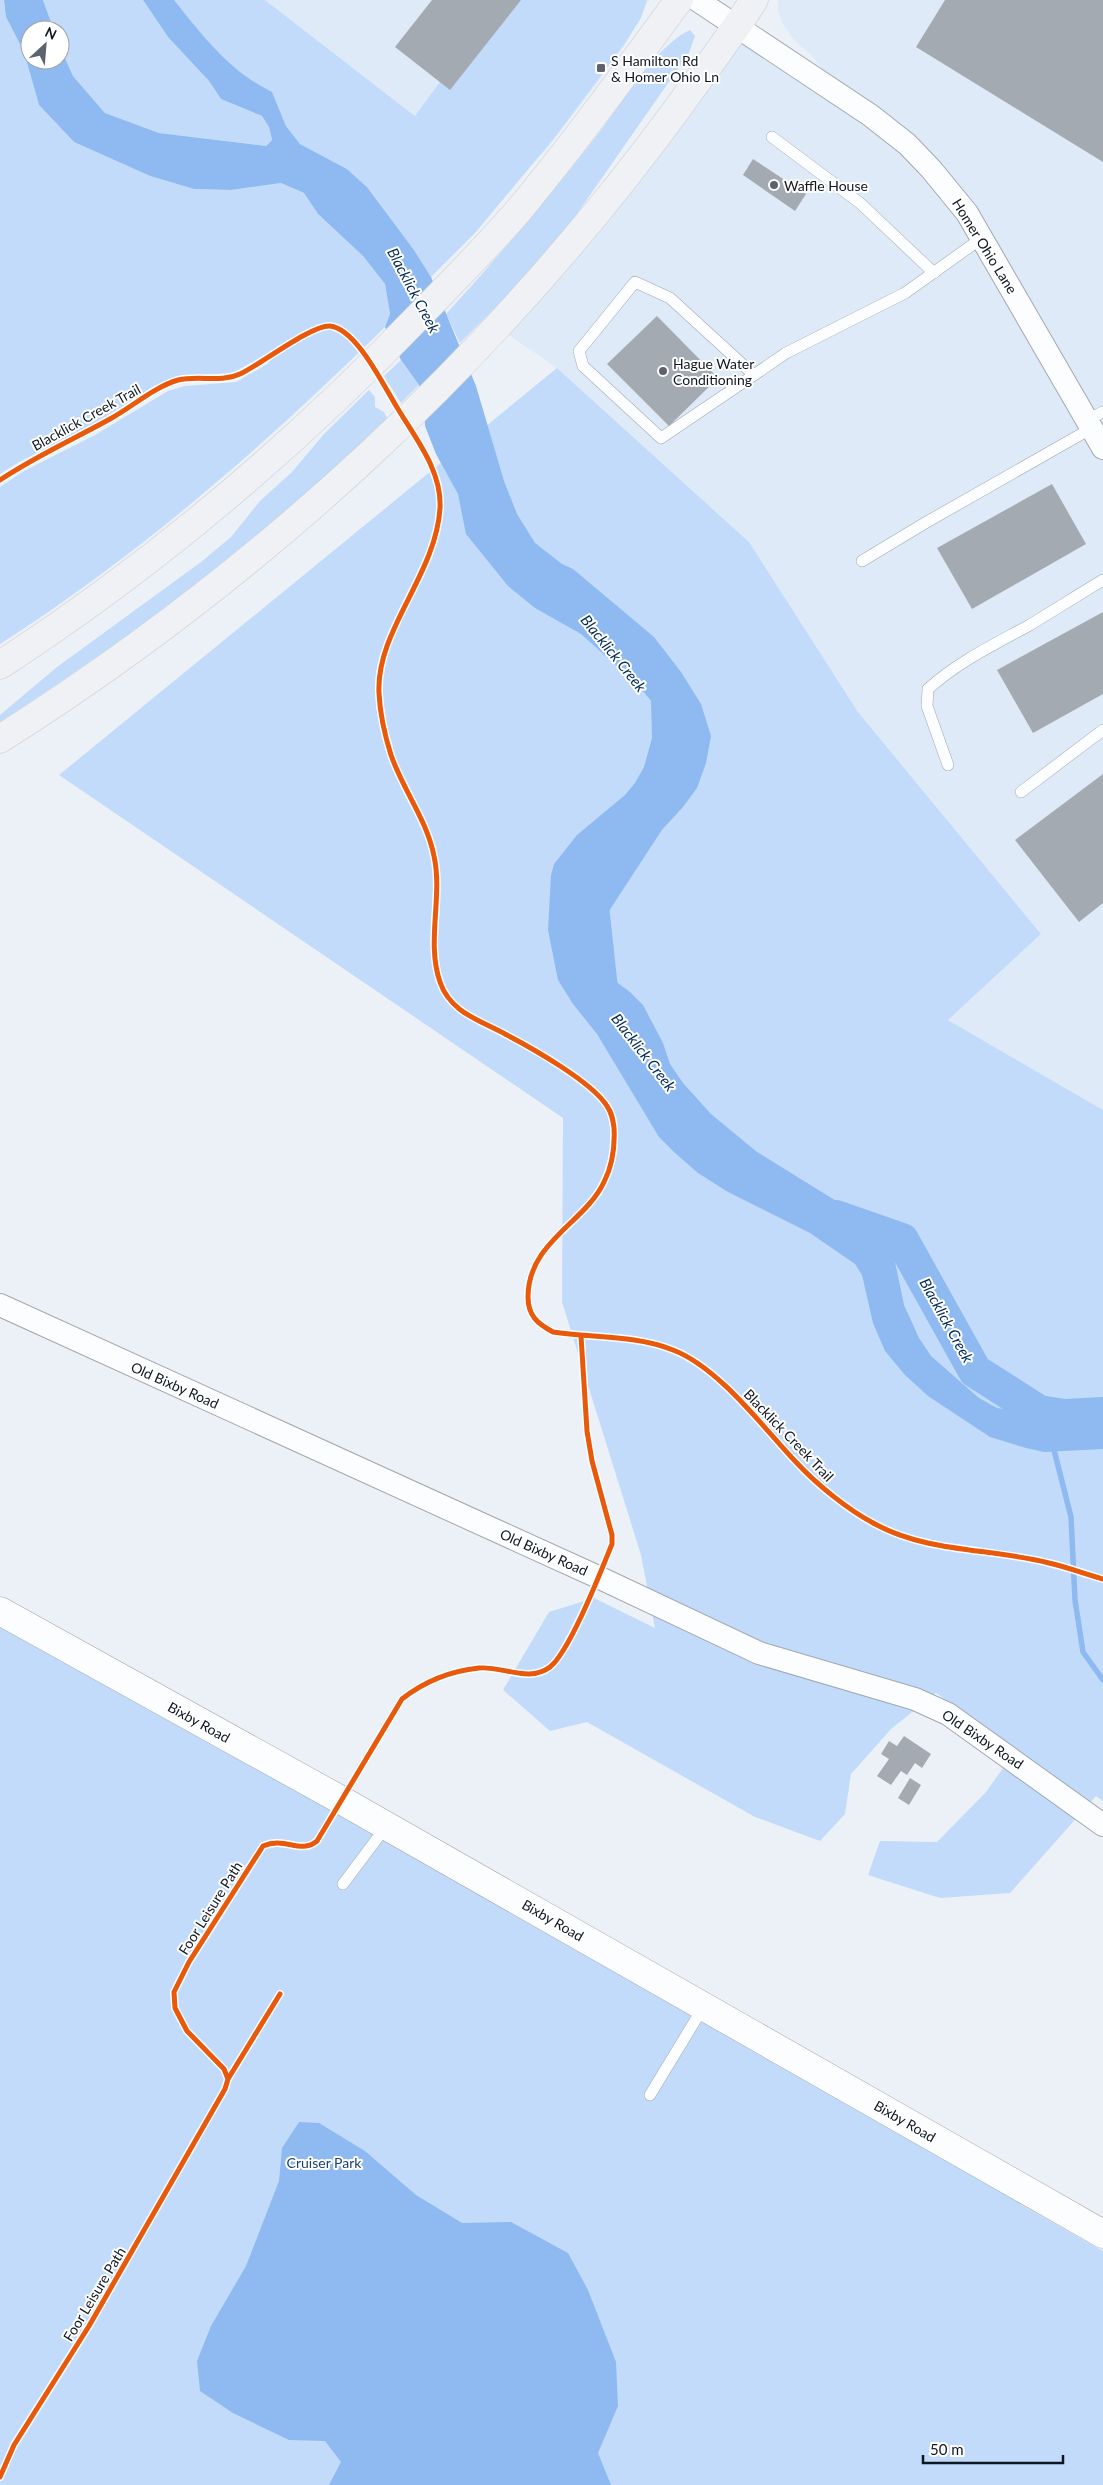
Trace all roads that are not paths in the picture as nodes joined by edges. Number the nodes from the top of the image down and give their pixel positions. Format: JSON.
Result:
{"nodes":[{"id":1,"x":680,"y":0,"type":"edge"},
{"id":2,"x":697,"y":0,"type":"edge"},
{"id":3,"x":754,"y":0,"type":"edge"},
{"id":4,"x":738,"y":26,"type":"junction"},
{"id":5,"x":772,"y":137,"type":"dead end"},
{"id":6,"x":982,"y":238,"type":"junction"},
{"id":7,"x":934,"y":273,"type":"junction"},
{"id":8,"x":754,"y":376,"type":"junction"},
{"id":9,"x":1094,"y":420,"type":"edge"},
{"id":10,"x":1103,"y":448,"type":"edge"},
{"id":11,"x":862,"y":561,"type":"dead end"},
{"id":12,"x":1103,"y":580,"type":"edge"},
{"id":13,"x":0,"y":665,"type":"edge"},
{"id":14,"x":1103,"y":730,"type":"edge"},
{"id":15,"x":0,"y":739,"type":"edge"},
{"id":16,"x":948,"y":765,"type":"dead end"},
{"id":17,"x":1021,"y":792,"type":"dead end"},
{"id":18,"x":0,"y":1306,"type":"edge"},
{"id":19,"x":0,"y":1611,"type":"edge"},
{"id":20,"x":1103,"y":1825,"type":"edge"},
{"id":21,"x":379,"y":1836,"type":"dead end"},
{"id":22,"x":343,"y":1884,"type":"dead end"},
{"id":23,"x":704,"y":2006,"type":"junction"},
{"id":24,"x":650,"y":2095,"type":"dead end"},
{"id":25,"x":1103,"y":2234,"type":"edge"}],
"edges":[{"from":1,"to":13,"type":"main road"},
{"from":2,"to":4,"type":"street","name":"Homer Ohio Lane"},
{"from":3,"to":4,"type":"main road"},
{"from":4,"to":6,"type":"street","name":"Homer Ohio Lane"},
{"from":4,"to":15,"type":"main road"},
{"from":5,"to":7,"type":"lane"},
{"from":6,"to":7,"type":"lane"},
{"from":6,"to":9,"type":"street","name":"Homer Ohio Lane"},
{"from":7,"to":8,"type":"lane"},
{"from":8,"to":8,"type":"lane"},
{"from":9,"to":10,"type":"street","name":"Homer Ohio Lane"},
{"from":9,"to":11,"type":"lane"},
{"from":12,"to":16,"type":"lane"},
{"from":14,"to":17,"type":"lane"},
{"from":18,"to":20,"type":"street","name":"Old Bixby Road"},
{"from":19,"to":23,"type":"street","name":"Bixby Road"},
{"from":21,"to":22,"type":"lane"},
{"from":23,"to":24,"type":"lane"},
{"from":23,"to":25,"type":"street","name":"Bixby Road"}]}
